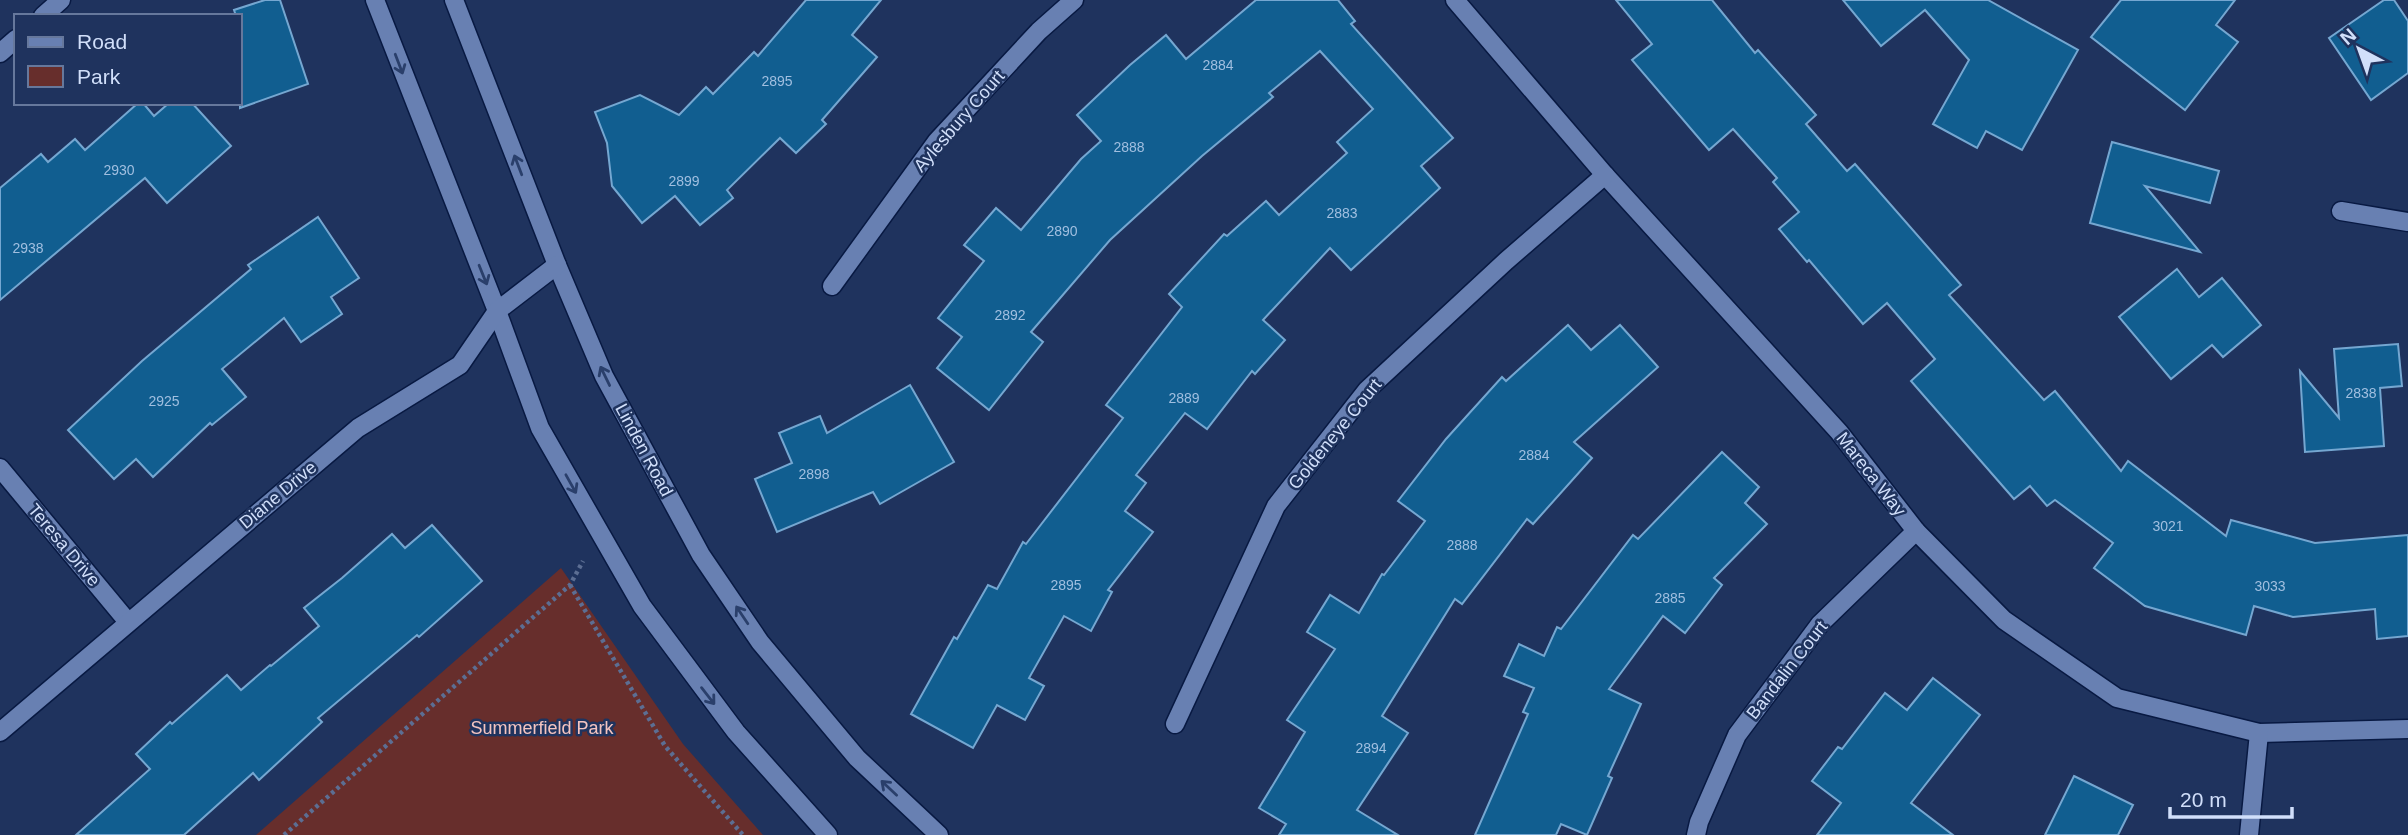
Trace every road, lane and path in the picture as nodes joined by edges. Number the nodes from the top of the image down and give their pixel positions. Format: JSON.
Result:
{"nodes":[{"id":1,"x":61,"y":0,"type":"edge"},
{"id":2,"x":375,"y":0,"type":"edge"},
{"id":3,"x":454,"y":0,"type":"edge"},
{"id":4,"x":1074,"y":0,"type":"edge"},
{"id":5,"x":1455,"y":0,"type":"edge"},
{"id":6,"x":45,"y":14,"type":"edge"},
{"id":7,"x":14,"y":41,"type":"edge"},
{"id":8,"x":0,"y":53,"type":"edge"},
{"id":9,"x":1605,"y":175,"type":"junction"},
{"id":10,"x":2341,"y":211,"type":"dead end"},
{"id":11,"x":2408,"y":222,"type":"edge"},
{"id":12,"x":557,"y":265,"type":"junction"},
{"id":13,"x":832,"y":286,"type":"dead end"},
{"id":14,"x":497,"y":311,"type":"junction"},
{"id":15,"x":0,"y":468,"type":"edge"},
{"id":16,"x":1916,"y":531,"type":"junction"},
{"id":17,"x":598,"y":532,"type":"junction"},
{"id":18,"x":570,"y":585,"type":"junction"},
{"id":19,"x":128,"y":622,"type":"junction"},
{"id":20,"x":1175,"y":724,"type":"dead end"},
{"id":21,"x":2408,"y":729,"type":"edge"},
{"id":22,"x":0,"y":732,"type":"edge"},
{"id":23,"x":2259,"y":733,"type":"junction"},
{"id":24,"x":284,"y":835,"type":"edge"},
{"id":25,"x":743,"y":835,"type":"edge"},
{"id":26,"x":828,"y":835,"type":"edge"},
{"id":27,"x":939,"y":835,"type":"edge"},
{"id":28,"x":1696,"y":835,"type":"edge"},
{"id":29,"x":2249,"y":835,"type":"edge"}],
"edges":[{"from":1,"to":6,"type":"street"},
{"from":2,"to":14,"type":"street","one_way":true},
{"from":12,"to":3,"type":"street","name":"Linden Road","one_way":true},
{"from":4,"to":13,"type":"street","name":"Aylesbury Court"},
{"from":5,"to":9,"type":"street","name":"Mareca Way"},
{"from":7,"to":8,"type":"street"},
{"from":9,"to":16,"type":"street","name":"Mareca Way"},
{"from":9,"to":20,"type":"street","name":"Goldeneye Court"},
{"from":10,"to":11,"type":"street"},
{"from":12,"to":14,"type":"street","name":"Diane Drive"},
{"from":27,"to":12,"type":"street","name":"Linden Road","one_way":true},
{"from":14,"to":17,"type":"street","one_way":true},
{"from":14,"to":19,"type":"street","name":"Diane Drive"},
{"from":15,"to":19,"type":"street","name":"Teresa Drive"},
{"from":16,"to":23,"type":"street","name":"Mareca Way"},
{"from":16,"to":28,"type":"street","name":"Bandalin Court"},
{"from":17,"to":18,"type":"path"},
{"from":17,"to":26,"type":"street","one_way":true},
{"from":18,"to":24,"type":"path"},
{"from":18,"to":25,"type":"path"},
{"from":19,"to":22,"type":"street","name":"Diane Drive"},
{"from":21,"to":23,"type":"street","name":"Mareca Way"},
{"from":23,"to":29,"type":"street"}]}
